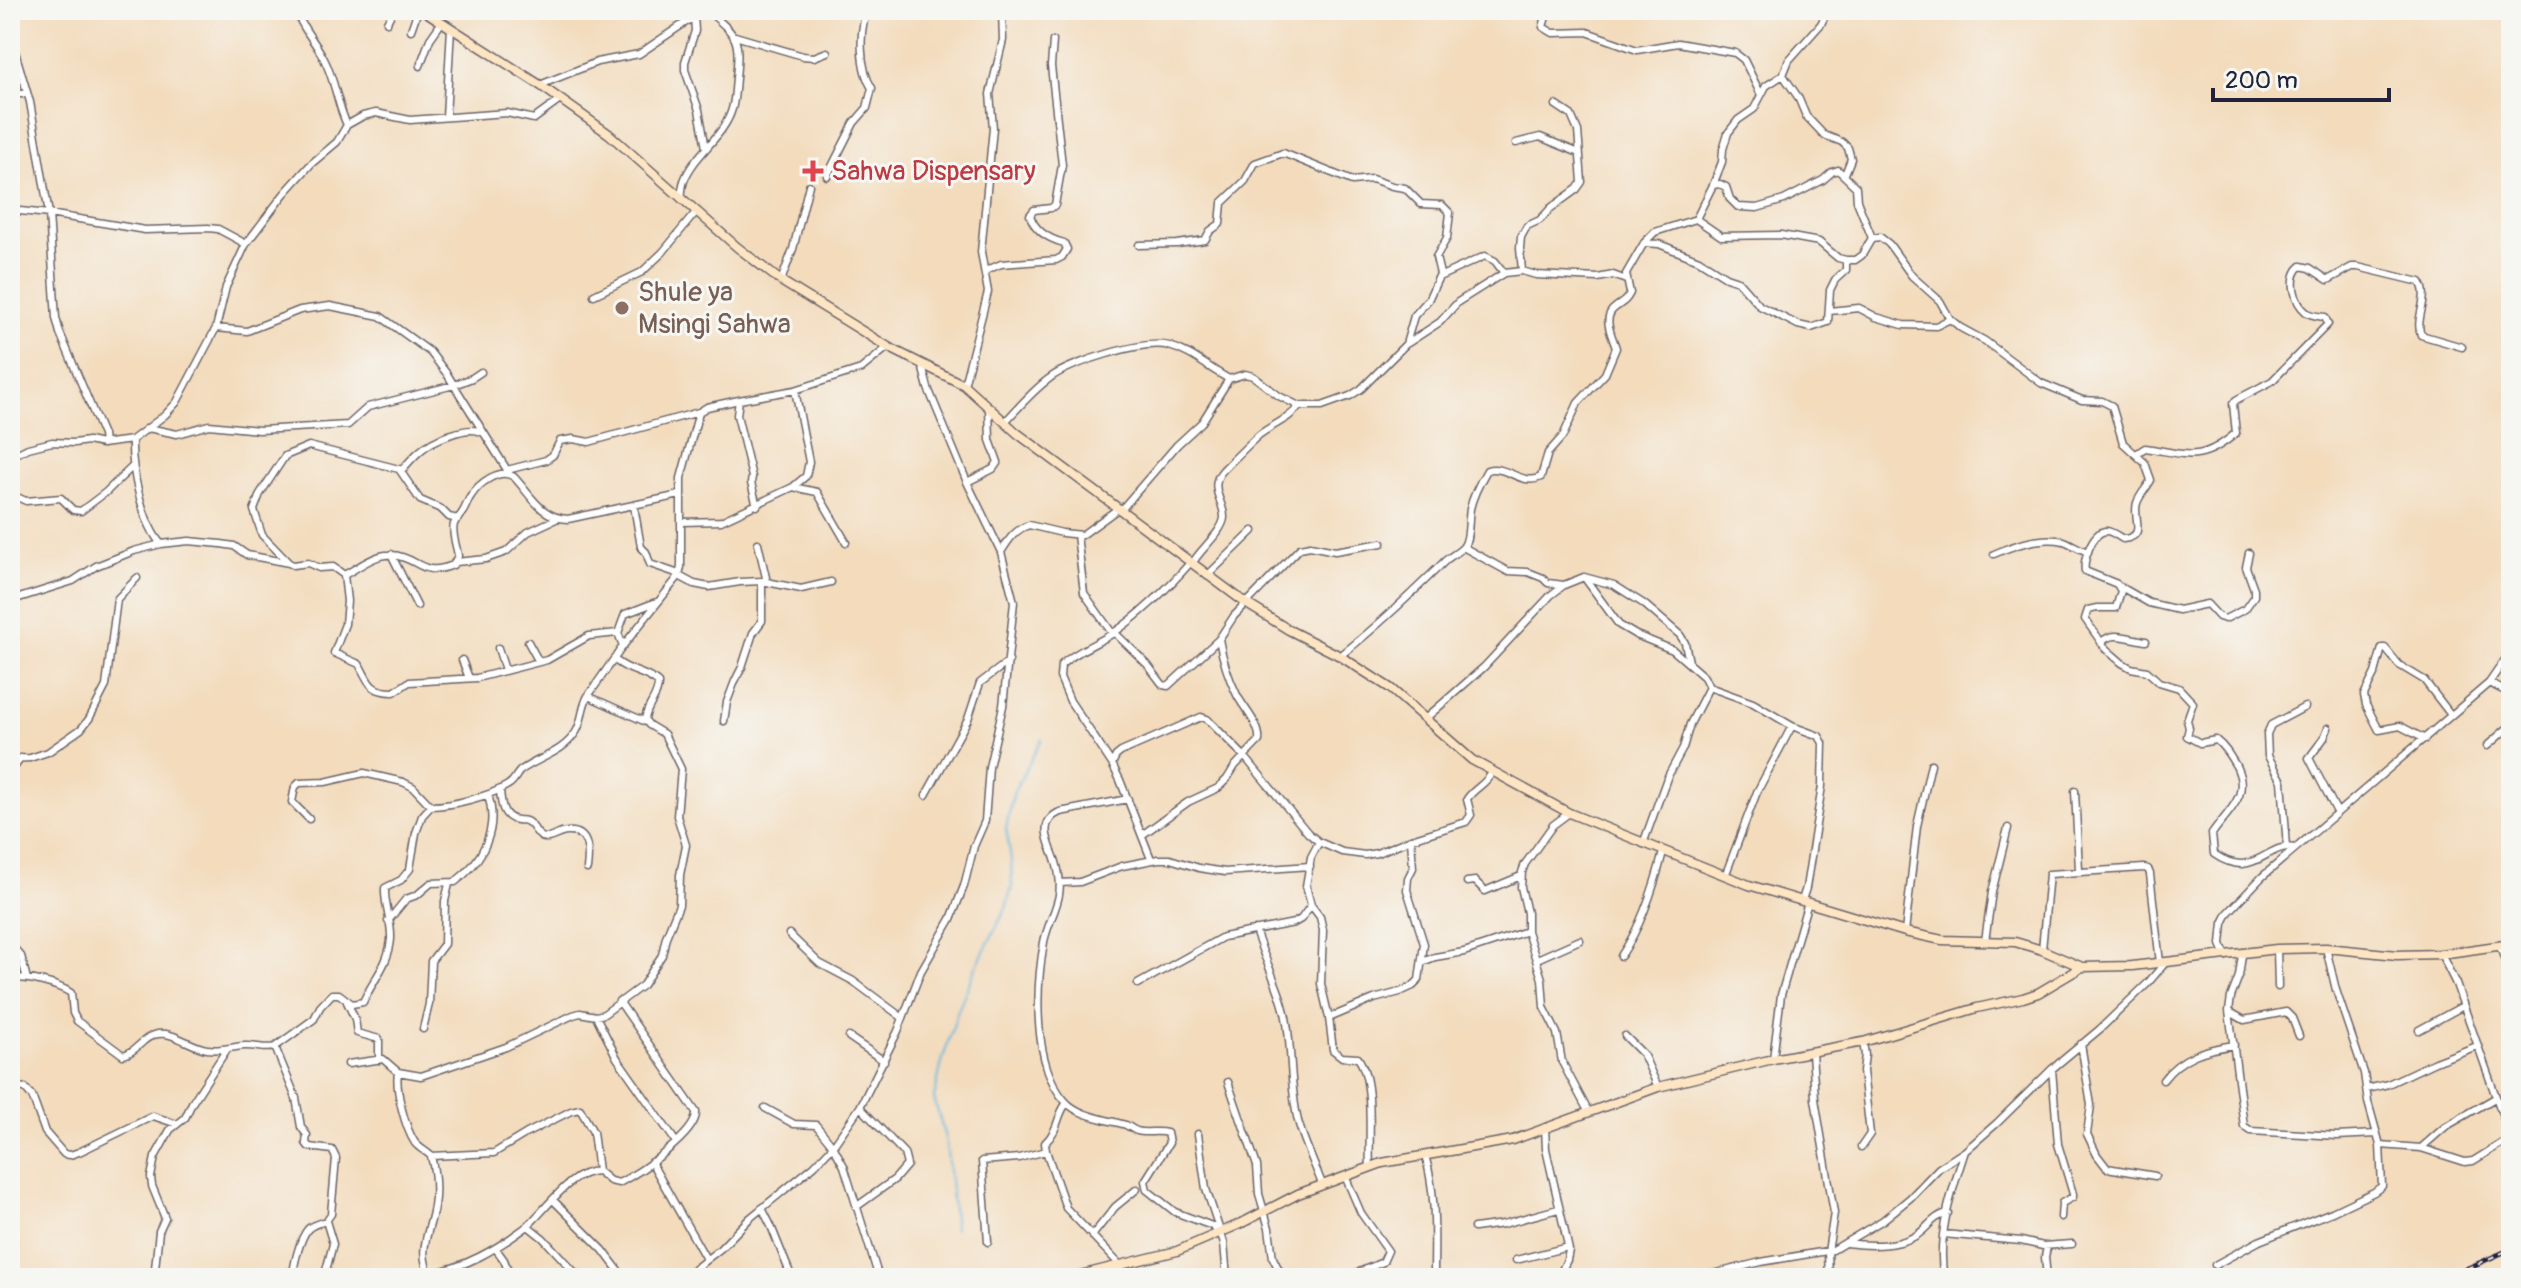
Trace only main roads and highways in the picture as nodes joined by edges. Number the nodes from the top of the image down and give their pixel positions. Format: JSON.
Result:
{"nodes":[{"id":1,"x":420,"y":10,"type":"edge"},
{"id":2,"x":2511,"y":944,"type":"edge"},
{"id":3,"x":2082,"y":967,"type":"junction"},
{"id":4,"x":1068,"y":1278,"type":"edge"}],
"edges":[{"from":1,"to":3,"type":"main road"},
{"from":2,"to":3,"type":"main road"},
{"from":3,"to":4,"type":"main road"}]}
